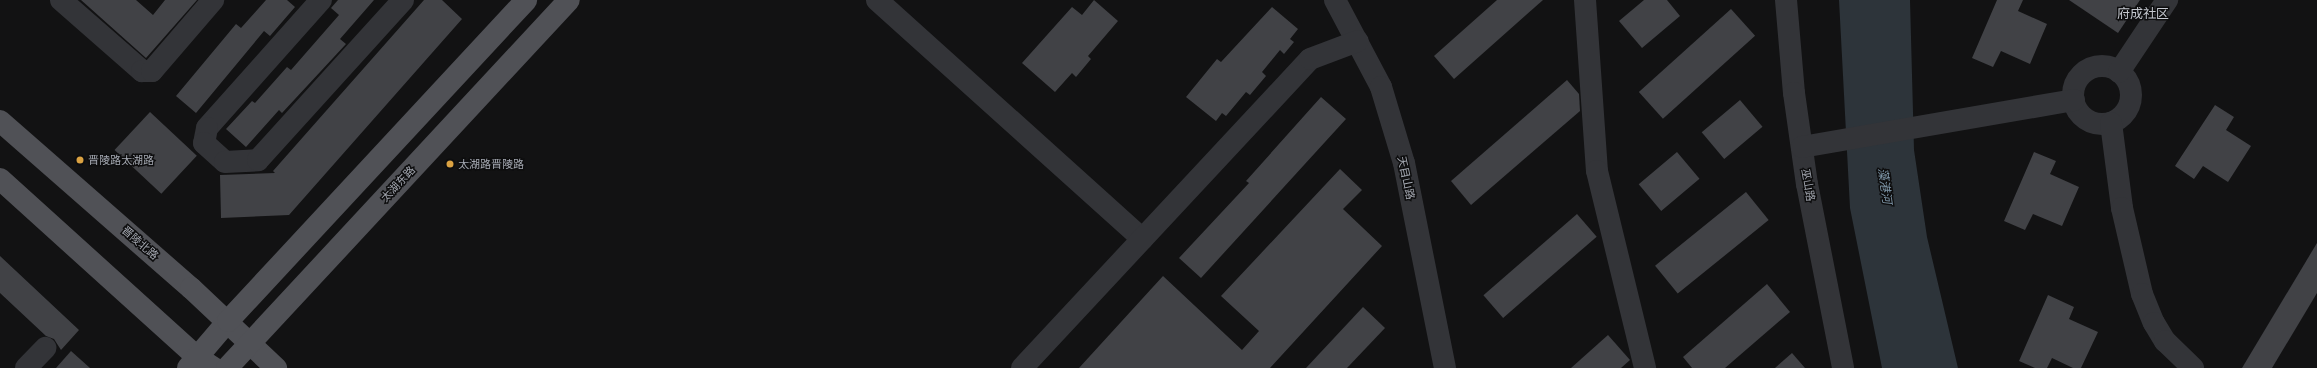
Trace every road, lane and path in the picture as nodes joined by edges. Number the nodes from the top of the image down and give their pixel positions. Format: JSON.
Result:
{"nodes":[{"id":1,"x":61,"y":0,"type":"edge"},
{"id":2,"x":213,"y":0,"type":"edge"},
{"id":3,"x":321,"y":0,"type":"edge"},
{"id":4,"x":403,"y":0,"type":"edge"},
{"id":5,"x":526,"y":0,"type":"edge"},
{"id":6,"x":569,"y":0,"type":"edge"},
{"id":7,"x":877,"y":0,"type":"edge"},
{"id":8,"x":1335,"y":0,"type":"edge"},
{"id":9,"x":1585,"y":0,"type":"edge"},
{"id":10,"x":1786,"y":0,"type":"edge"},
{"id":11,"x":2167,"y":0,"type":"edge"},
{"id":12,"x":1358,"y":41,"type":"junction"},
{"id":13,"x":2119,"y":72,"type":"junction"},
{"id":14,"x":2074,"y":100,"type":"junction"},
{"id":15,"x":0,"y":121,"type":"edge"},
{"id":16,"x":2111,"y":123,"type":"junction"},
{"id":17,"x":1802,"y":147,"type":"junction"},
{"id":18,"x":0,"y":180,"type":"edge"},
{"id":19,"x":1142,"y":239,"type":"junction"},
{"id":20,"x":228,"y":321,"type":"junction"},
{"id":21,"x":249,"y":342,"type":"junction"},
{"id":22,"x":45,"y":348,"type":"dead end"},
{"id":23,"x":200,"y":364,"type":"edge"},
{"id":24,"x":26,"y":368,"type":"edge"},
{"id":25,"x":227,"y":368,"type":"edge"},
{"id":26,"x":276,"y":368,"type":"edge"},
{"id":27,"x":1022,"y":368,"type":"edge"},
{"id":28,"x":1445,"y":368,"type":"edge"},
{"id":29,"x":1645,"y":368,"type":"edge"},
{"id":30,"x":1843,"y":368,"type":"edge"},
{"id":31,"x":2193,"y":368,"type":"edge"}],
"edges":[{"from":1,"to":2,"type":"street"},
{"from":3,"to":4,"type":"street"},
{"from":5,"to":20,"type":"main road"},
{"from":6,"to":21,"type":"main road","name":"太湖东路"},
{"from":7,"to":19,"type":"street"},
{"from":8,"to":12,"type":"street","name":"天目山路"},
{"from":9,"to":29,"type":"street"},
{"from":10,"to":17,"type":"street","name":"巫山路"},
{"from":11,"to":13,"type":"street"},
{"from":12,"to":19,"type":"street"},
{"from":12,"to":28,"type":"street","name":"天目山路"},
{"from":13,"to":14,"type":"street"},
{"from":13,"to":16,"type":"street"},
{"from":14,"to":16,"type":"street"},
{"from":14,"to":17,"type":"street"},
{"from":15,"to":20,"type":"main road","name":"晋陵北路"},
{"from":16,"to":31,"type":"street"},
{"from":17,"to":30,"type":"street","name":"巫山路"},
{"from":18,"to":23,"type":"main road"},
{"from":19,"to":27,"type":"street"},
{"from":20,"to":21,"type":"main road","name":"晋陵北路"},
{"from":20,"to":23,"type":"main road"},
{"from":21,"to":25,"type":"main road","name":"太湖东路"},
{"from":21,"to":26,"type":"main road","name":"晋陵北路"},
{"from":22,"to":24,"type":"street"}]}
